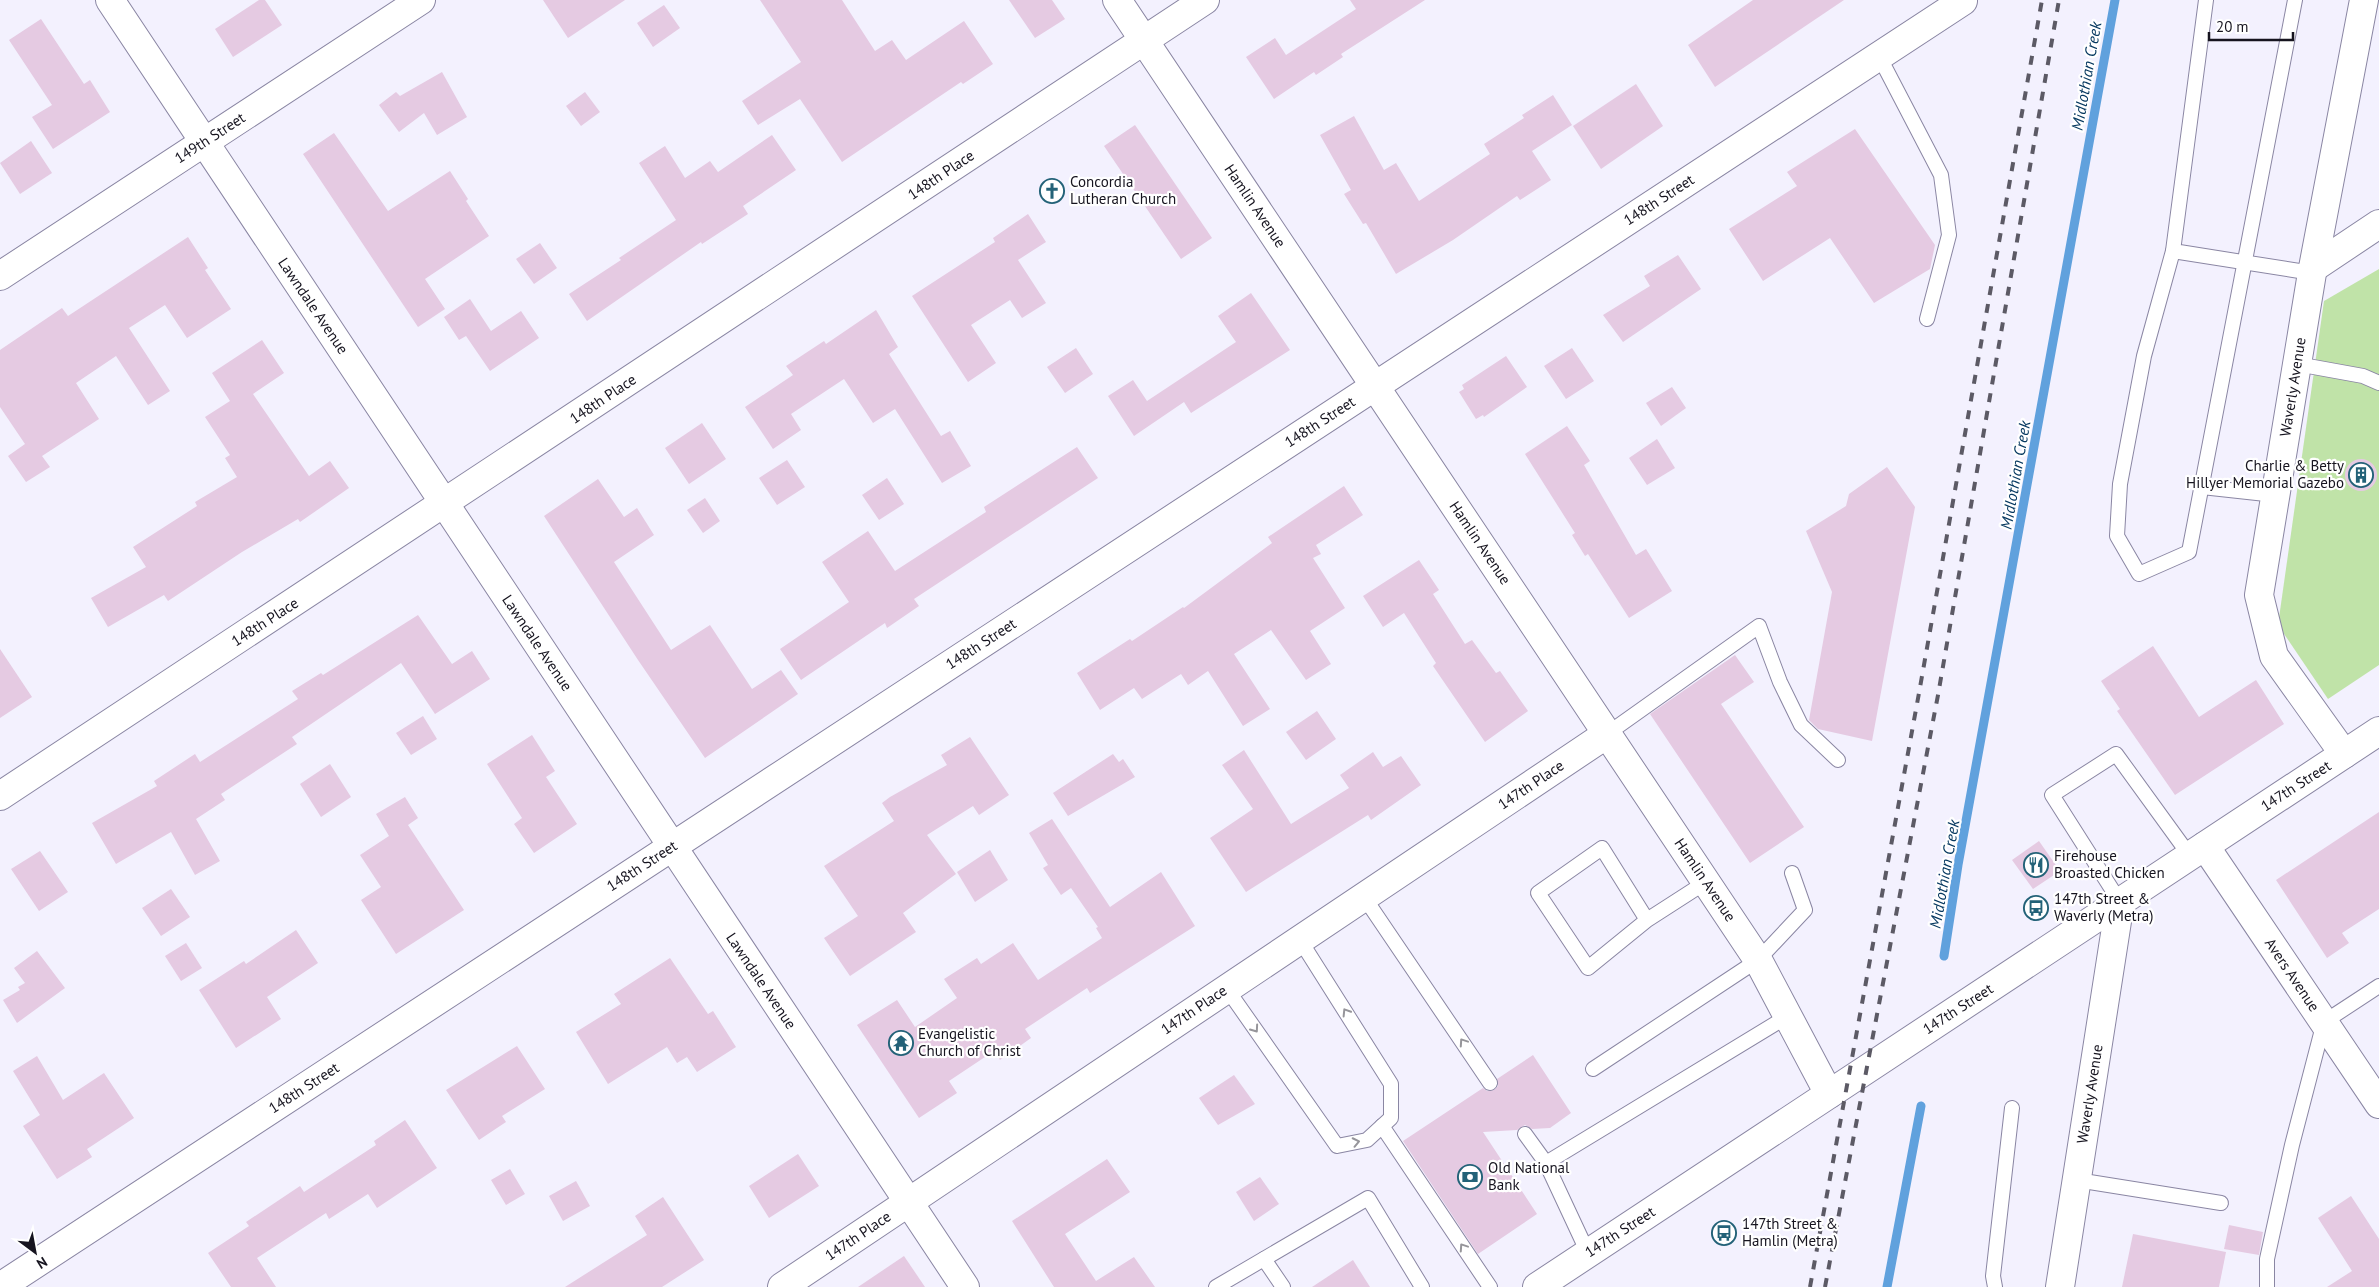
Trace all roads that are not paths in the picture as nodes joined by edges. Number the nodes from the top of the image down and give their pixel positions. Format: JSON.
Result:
{"nodes":[{"id":1,"x":110,"y":0,"type":"edge"},
{"id":2,"x":421,"y":0,"type":"edge"},
{"id":3,"x":1117,"y":0,"type":"edge"},
{"id":4,"x":1205,"y":0,"type":"edge"},
{"id":5,"x":2206,"y":0,"type":"edge"},
{"id":6,"x":2295,"y":0,"type":"edge"},
{"id":7,"x":2364,"y":0,"type":"edge"},
{"id":8,"x":1963,"y":1,"type":"edge"},
{"id":9,"x":1144,"y":40,"type":"junction"},
{"id":10,"x":1879,"y":56,"type":"junction"},
{"id":11,"x":204,"y":142,"type":"junction"},
{"id":12,"x":2379,"y":224,"type":"edge"},
{"id":13,"x":2173,"y":251,"type":"junction"},
{"id":14,"x":2246,"y":262,"type":"junction"},
{"id":15,"x":2312,"y":270,"type":"junction"},
{"id":16,"x":0,"y":276,"type":"edge"},
{"id":17,"x":1926,"y":319,"type":"dead end"},
{"id":18,"x":2296,"y":364,"type":"junction"},
{"id":19,"x":2379,"y":383,"type":"edge"},
{"id":20,"x":1375,"y":386,"type":"junction"},
{"id":21,"x":2202,"y":487,"type":"junction"},
{"id":22,"x":2275,"y":496,"type":"junction"},
{"id":23,"x":444,"y":504,"type":"junction"},
{"id":24,"x":2379,"y":731,"type":"edge"},
{"id":25,"x":1607,"y":734,"type":"junction"},
{"id":26,"x":2344,"y":754,"type":"junction"},
{"id":27,"x":1838,"y":760,"type":"dead end"},
{"id":28,"x":0,"y":796,"type":"edge"},
{"id":29,"x":672,"y":846,"type":"junction"},
{"id":30,"x":2198,"y":851,"type":"junction"},
{"id":31,"x":1792,"y":873,"type":"dead end"},
{"id":32,"x":1706,"y":882,"type":"junction"},
{"id":33,"x":1364,"y":896,"type":"junction"},
{"id":34,"x":2120,"y":902,"type":"junction"},
{"id":35,"x":1647,"y":920,"type":"junction"},
{"id":36,"x":1300,"y":940,"type":"junction"},
{"id":37,"x":1758,"y":960,"type":"junction"},
{"id":38,"x":2379,"y":986,"type":"edge"},
{"id":39,"x":1227,"y":989,"type":"junction"},
{"id":40,"x":1788,"y":1016,"type":"junction"},
{"id":41,"x":2324,"y":1022,"type":"junction"},
{"id":42,"x":1593,"y":1069,"type":"dead end"},
{"id":43,"x":1490,"y":1083,"type":"dead end"},
{"id":44,"x":1829,"y":1094,"type":"junction"},
{"id":45,"x":2379,"y":1104,"type":"edge"},
{"id":46,"x":2012,"y":1108,"type":"dead end"},
{"id":47,"x":1382,"y":1126,"type":"junction"},
{"id":48,"x":1525,"y":1134,"type":"dead end"},
{"id":49,"x":1546,"y":1163,"type":"junction"},
{"id":50,"x":2077,"y":1180,"type":"junction"},
{"id":51,"x":908,"y":1202,"type":"junction"},
{"id":52,"x":2221,"y":1203,"type":"dead end"},
{"id":53,"x":1588,"y":1254,"type":"junction"},
{"id":54,"x":1264,"y":1259,"type":"junction"},
{"id":55,"x":0,"y":1287,"type":"edge"},
{"id":56,"x":782,"y":1287,"type":"edge"},
{"id":57,"x":965,"y":1287,"type":"edge"},
{"id":58,"x":1216,"y":1287,"type":"edge"},
{"id":59,"x":1283,"y":1287,"type":"edge"},
{"id":60,"x":1422,"y":1287,"type":"edge"},
{"id":61,"x":1490,"y":1287,"type":"edge"},
{"id":62,"x":1537,"y":1287,"type":"edge"},
{"id":63,"x":1995,"y":1287,"type":"edge"},
{"id":64,"x":2060,"y":1287,"type":"edge"},
{"id":65,"x":2267,"y":1287,"type":"edge"}],
"edges":[{"from":1,"to":11,"type":"street","name":"Lawndale Avenue"},
{"from":2,"to":11,"type":"street","name":"149th Street"},
{"from":3,"to":9,"type":"street","name":"Hamlin Avenue"},
{"from":4,"to":9,"type":"street","name":"148th Place"},
{"from":5,"to":13,"type":"lane"},
{"from":6,"to":14,"type":"lane"},
{"from":7,"to":15,"type":"street","name":"Waverly Avenue"},
{"from":8,"to":10,"type":"street","name":"148th Street"},
{"from":9,"to":20,"type":"street","name":"Hamlin Avenue"},
{"from":9,"to":23,"type":"street","name":"148th Place"},
{"from":10,"to":17,"type":"lane"},
{"from":10,"to":20,"type":"street","name":"148th Street"},
{"from":11,"to":16,"type":"street","name":"149th Street"},
{"from":11,"to":23,"type":"street","name":"Lawndale Avenue"},
{"from":12,"to":15,"type":"street"},
{"from":13,"to":14,"type":"lane"},
{"from":13,"to":21,"type":"lane"},
{"from":14,"to":15,"type":"lane"},
{"from":14,"to":21,"type":"lane"},
{"from":15,"to":18,"type":"street","name":"Waverly Avenue"},
{"from":18,"to":19,"type":"lane"},
{"from":18,"to":22,"type":"street","name":"Waverly Avenue"},
{"from":20,"to":25,"type":"street","name":"Hamlin Avenue"},
{"from":20,"to":29,"type":"street","name":"148th Street"},
{"from":21,"to":22,"type":"lane"},
{"from":22,"to":26,"type":"street","name":"Waverly Avenue"},
{"from":23,"to":28,"type":"street","name":"148th Place"},
{"from":23,"to":29,"type":"street","name":"Lawndale Avenue"},
{"from":24,"to":26,"type":"street","name":"147th Street"},
{"from":25,"to":27,"type":"lane"},
{"from":25,"to":32,"type":"street","name":"Hamlin Avenue"},
{"from":25,"to":33,"type":"street","name":"147th Place"},
{"from":26,"to":30,"type":"street","name":"147th Street"},
{"from":29,"to":51,"type":"street","name":"Lawndale Avenue"},
{"from":29,"to":55,"type":"street","name":"148th Street"},
{"from":30,"to":34,"type":"street","name":"147th Street"},
{"from":30,"to":34,"type":"lane"},
{"from":30,"to":41,"type":"street","name":"Avers Avenue"},
{"from":31,"to":37,"type":"lane"},
{"from":32,"to":35,"type":"lane"},
{"from":32,"to":37,"type":"street","name":"Hamlin Avenue"},
{"from":33,"to":36,"type":"street","name":"147th Place"},
{"from":43,"to":33,"type":"lane","one_way":true},
{"from":34,"to":44,"type":"street","name":"147th Street"},
{"from":34,"to":50,"type":"street","name":"Waverly Avenue"},
{"from":35,"to":35,"type":"lane"},
{"from":36,"to":39,"type":"street","name":"147th Place"},
{"from":47,"to":36,"type":"lane","one_way":true},
{"from":37,"to":40,"type":"street","name":"Hamlin Avenue"},
{"from":37,"to":42,"type":"lane"},
{"from":38,"to":41,"type":"lane"},
{"from":39,"to":47,"type":"lane","one_way":true},
{"from":39,"to":51,"type":"street","name":"147th Place"},
{"from":40,"to":44,"type":"street","name":"Hamlin Avenue"},
{"from":40,"to":49,"type":"lane"},
{"from":41,"to":45,"type":"street","name":"Avers Avenue"},
{"from":41,"to":65,"type":"lane"},
{"from":44,"to":53,"type":"street","name":"147th Street"},
{"from":46,"to":63,"type":"lane"},
{"from":61,"to":47,"type":"lane","one_way":true},
{"from":48,"to":49,"type":"lane"},
{"from":49,"to":53,"type":"lane"},
{"from":50,"to":52,"type":"lane"},
{"from":50,"to":64,"type":"street","name":"Waverly Avenue"},
{"from":51,"to":56,"type":"street","name":"147th Place"},
{"from":51,"to":57,"type":"street","name":"Lawndale Avenue"},
{"from":53,"to":62,"type":"street","name":"147th Street"},
{"from":54,"to":58,"type":"lane"},
{"from":54,"to":59,"type":"lane"},
{"from":54,"to":60,"type":"lane"}]}
